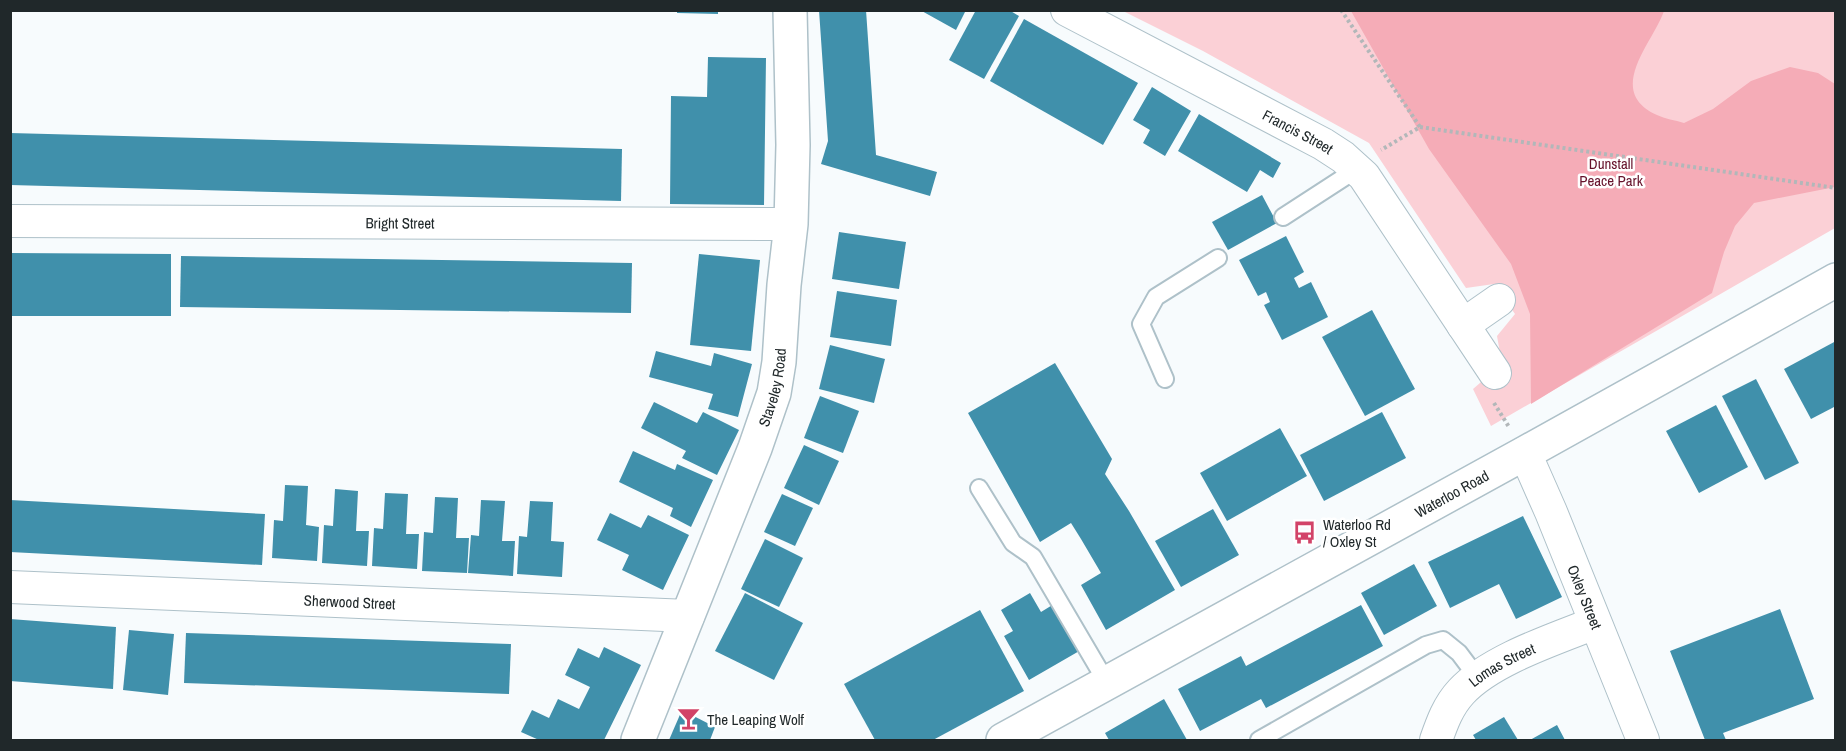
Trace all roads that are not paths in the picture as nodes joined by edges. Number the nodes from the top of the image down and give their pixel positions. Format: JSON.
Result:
{"nodes":[{"id":1,"x":790,"y":10,"type":"edge"},
{"id":2,"x":1067,"y":10,"type":"edge"},
{"id":3,"x":1355,"y":168,"type":"junction"},
{"id":4,"x":1282,"y":217,"type":"dead end"},
{"id":5,"x":10,"y":221,"type":"edge"},
{"id":6,"x":791,"y":224,"type":"junction"},
{"id":7,"x":1218,"y":258,"type":"dead end"},
{"id":8,"x":1836,"y":280,"type":"edge"},
{"id":9,"x":1499,"y":300,"type":"dead end"},
{"id":10,"x":1463,"y":325,"type":"junction"},
{"id":11,"x":1495,"y":373,"type":"road end"},
{"id":12,"x":1165,"y":379,"type":"dead end"},
{"id":13,"x":1525,"y":453,"type":"junction"},
{"id":14,"x":979,"y":488,"type":"dead end"},
{"id":15,"x":10,"y":587,"type":"edge"},
{"id":16,"x":688,"y":616,"type":"junction"},
{"id":17,"x":1595,"y":623,"type":"junction"},
{"id":18,"x":1477,"y":678,"type":"junction"},
{"id":19,"x":1107,"y":683,"type":"junction"},
{"id":20,"x":638,"y":741,"type":"edge"},
{"id":21,"x":1003,"y":741,"type":"edge"},
{"id":22,"x":1258,"y":741,"type":"edge"},
{"id":23,"x":1436,"y":741,"type":"edge"},
{"id":24,"x":1643,"y":741,"type":"edge"}],
"edges":[{"from":1,"to":6,"type":"street","name":"Staveley Road"},
{"from":2,"to":3,"type":"street","name":"Francis Street"},
{"from":3,"to":4,"type":"lane"},
{"from":3,"to":10,"type":"street","name":"Francis Street"},
{"from":5,"to":6,"type":"street","name":"Bright Street"},
{"from":6,"to":16,"type":"street","name":"Staveley Road"},
{"from":7,"to":12,"type":"lane"},
{"from":8,"to":13,"type":"street","name":"Waterloo Road"},
{"from":9,"to":10,"type":"street"},
{"from":10,"to":11,"type":"street","name":"Francis Street"},
{"from":13,"to":17,"type":"street","name":"Oxley Street"},
{"from":13,"to":19,"type":"street","name":"Waterloo Road"},
{"from":14,"to":19,"type":"lane"},
{"from":15,"to":16,"type":"street","name":"Sherwood Street"},
{"from":16,"to":20,"type":"street","name":"Staveley Road"},
{"from":17,"to":18,"type":"street","name":"Lomas Street"},
{"from":17,"to":24,"type":"street","name":"Oxley Street"},
{"from":18,"to":22,"type":"lane"},
{"from":18,"to":23,"type":"street","name":"Lomas Street"},
{"from":19,"to":21,"type":"street","name":"Waterloo Road"}]}
